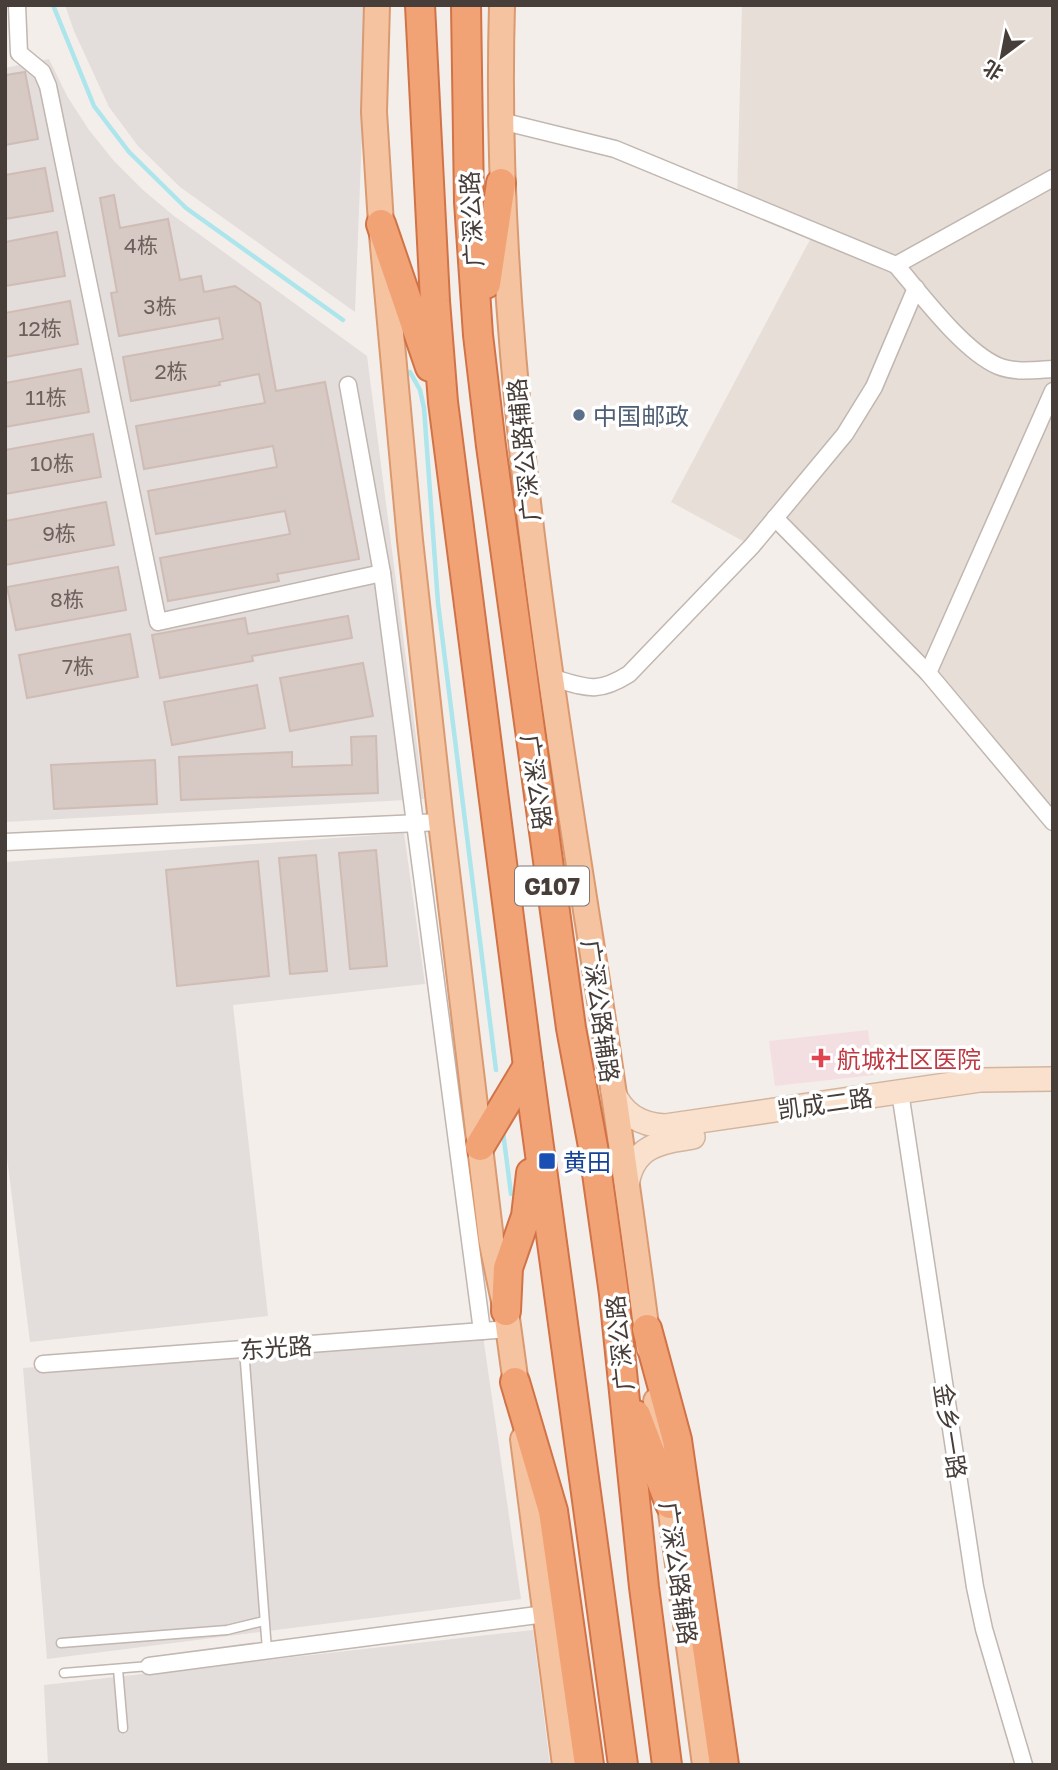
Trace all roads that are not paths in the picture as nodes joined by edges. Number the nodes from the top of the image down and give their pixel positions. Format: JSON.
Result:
{"nodes":[{"id":1,"x":17,"y":5,"type":"edge"},
{"id":2,"x":377,"y":5,"type":"edge"},
{"id":3,"x":420,"y":5,"type":"edge"},
{"id":4,"x":466,"y":5,"type":"edge"},
{"id":5,"x":502,"y":5,"type":"edge"},
{"id":6,"x":12,"y":54,"type":"edge"},
{"id":7,"x":501,"y":121,"type":"junction"},
{"id":8,"x":1053,"y":178,"type":"edge"},
{"id":9,"x":502,"y":183,"type":"junction"},
{"id":10,"x":381,"y":224,"type":"junction"},
{"id":11,"x":896,"y":265,"type":"junction"},
{"id":12,"x":916,"y":288,"type":"junction"},
{"id":13,"x":478,"y":335,"type":"junction"},
{"id":14,"x":1053,"y":369,"type":"edge"},
{"id":15,"x":348,"y":385,"type":"dead end"},
{"id":16,"x":1053,"y":391,"type":"edge"},
{"id":17,"x":443,"y":402,"type":"junction"},
{"id":18,"x":775,"y":518,"type":"junction"},
{"id":19,"x":382,"y":573,"type":"junction"},
{"id":20,"x":928,"y":673,"type":"junction"},
{"id":21,"x":550,"y":677,"type":"junction"},
{"id":22,"x":1053,"y":822,"type":"edge"},
{"id":23,"x":429,"y":823,"type":"junction"},
{"id":24,"x":5,"y":842,"type":"edge"},
{"id":25,"x":528,"y":1066,"type":"junction"},
{"id":26,"x":1053,"y":1079,"type":"edge"},
{"id":27,"x":613,"y":1091,"type":"junction"},
{"id":28,"x":1053,"y":1093,"type":"edge"},
{"id":29,"x":901,"y":1099,"type":"junction"},
{"id":30,"x":533,"y":1107,"type":"junction"},
{"id":31,"x":480,"y":1146,"type":"junction"},
{"id":32,"x":627,"y":1186,"type":"junction"},
{"id":33,"x":507,"y":1320,"type":"junction"},
{"id":34,"x":647,"y":1329,"type":"junction"},
{"id":35,"x":482,"y":1331,"type":"junction"},
{"id":36,"x":244,"y":1349,"type":"junction"},
{"id":37,"x":43,"y":1364,"type":"dead end"},
{"id":38,"x":623,"y":1380,"type":"junction"},
{"id":39,"x":515,"y":1382,"type":"junction"},
{"id":40,"x":670,"y":1504,"type":"junction"},
{"id":41,"x":545,"y":1614,"type":"junction"},
{"id":42,"x":264,"y":1621,"type":"junction"},
{"id":43,"x":61,"y":1643,"type":"dead end"},
{"id":44,"x":267,"y":1650,"type":"junction"},
{"id":45,"x":149,"y":1666,"type":"joint"},
{"id":46,"x":118,"y":1669,"type":"junction"},
{"id":47,"x":64,"y":1673,"type":"dead end"},
{"id":48,"x":123,"y":1728,"type":"dead end"},
{"id":49,"x":618,"y":1732,"type":"junction"},
{"id":50,"x":565,"y":1765,"type":"edge"},
{"id":51,"x":589,"y":1765,"type":"edge"},
{"id":52,"x":612,"y":1765,"type":"edge"},
{"id":53,"x":623,"y":1765,"type":"edge"},
{"id":54,"x":667,"y":1765,"type":"edge"},
{"id":55,"x":705,"y":1765,"type":"edge"},
{"id":56,"x":724,"y":1765,"type":"edge"},
{"id":57,"x":1024,"y":1765,"type":"edge"}],
"edges":[{"from":1,"to":6,"type":"street"},
{"from":2,"to":10,"type":"main road"},
{"from":3,"to":17,"type":"highway","name":"广深公路","number":"G107"},
{"from":4,"to":13,"type":"highway","name":"广深公路","number":"G107"},
{"from":5,"to":7,"type":"main road","name":"广深公路辅路"},
{"from":6,"to":19,"type":"street"},
{"from":7,"to":9,"type":"main road","name":"广深公路辅路"},
{"from":7,"to":11,"type":"street"},
{"from":8,"to":11,"type":"street"},
{"from":9,"to":13,"type":"highway"},
{"from":9,"to":21,"type":"main road","name":"广深公路辅路"},
{"from":10,"to":17,"type":"highway"},
{"from":10,"to":23,"type":"main road"},
{"from":11,"to":12,"type":"street"},
{"from":12,"to":14,"type":"street"},
{"from":12,"to":18,"type":"street"},
{"from":13,"to":38,"type":"highway","name":"广深公路","number":"G107"},
{"from":15,"to":19,"type":"street"},
{"from":16,"to":20,"type":"street"},
{"from":17,"to":25,"type":"highway","name":"广深公路","number":"G107"},
{"from":18,"to":20,"type":"street"},
{"from":18,"to":21,"type":"street"},
{"from":19,"to":23,"type":"street"},
{"from":20,"to":22,"type":"street"},
{"from":21,"to":27,"type":"main road","name":"广深公路辅路"},
{"from":23,"to":24,"type":"street"},
{"from":23,"to":31,"type":"main road"},
{"from":23,"to":35,"type":"street"},
{"from":25,"to":30,"type":"highway","name":"广深公路","number":"G107"},
{"from":25,"to":31,"type":"highway"},
{"from":26,"to":29,"type":"street","name":"凯成二路"},
{"from":27,"to":29,"type":"street","name":"凯成二路"},
{"from":27,"to":32,"type":"main road","name":"广深公路辅路"},
{"from":28,"to":29,"type":"street","name":"凯成二路"},
{"from":29,"to":32,"type":"street","name":"凯成二路"},
{"from":29,"to":57,"type":"street","name":"金乡一路"},
{"from":30,"to":33,"type":"highway"},
{"from":30,"to":49,"type":"highway","name":"广深公路","number":"G107"},
{"from":31,"to":33,"type":"main road"},
{"from":32,"to":34,"type":"main road","name":"广深公路辅路"},
{"from":33,"to":35,"type":"street","name":"东光路"},
{"from":33,"to":39,"type":"main road"},
{"from":34,"to":40,"type":"main road","name":"广深公路辅路"},
{"from":34,"to":56,"type":"highway"},
{"from":35,"to":36,"type":"street","name":"东光路"},
{"from":36,"to":37,"type":"street","name":"东光路"},
{"from":36,"to":42,"type":"lane"},
{"from":38,"to":40,"type":"highway"},
{"from":38,"to":54,"type":"highway","name":"广深公路","number":"G107"},
{"from":39,"to":41,"type":"main road"},
{"from":39,"to":51,"type":"highway"},
{"from":40,"to":55,"type":"main road","name":"广深公路辅路"},
{"from":41,"to":44,"type":"street"},
{"from":41,"to":50,"type":"main road"},
{"from":42,"to":43,"type":"lane"},
{"from":42,"to":44,"type":"lane"},
{"from":44,"to":45,"type":"street"},
{"from":45,"to":46,"type":"lane"},
{"from":46,"to":47,"type":"lane"},
{"from":46,"to":48,"type":"lane"},
{"from":49,"to":52,"type":"highway"},
{"from":49,"to":53,"type":"highway","name":"广深公路","number":"G107"}]}
